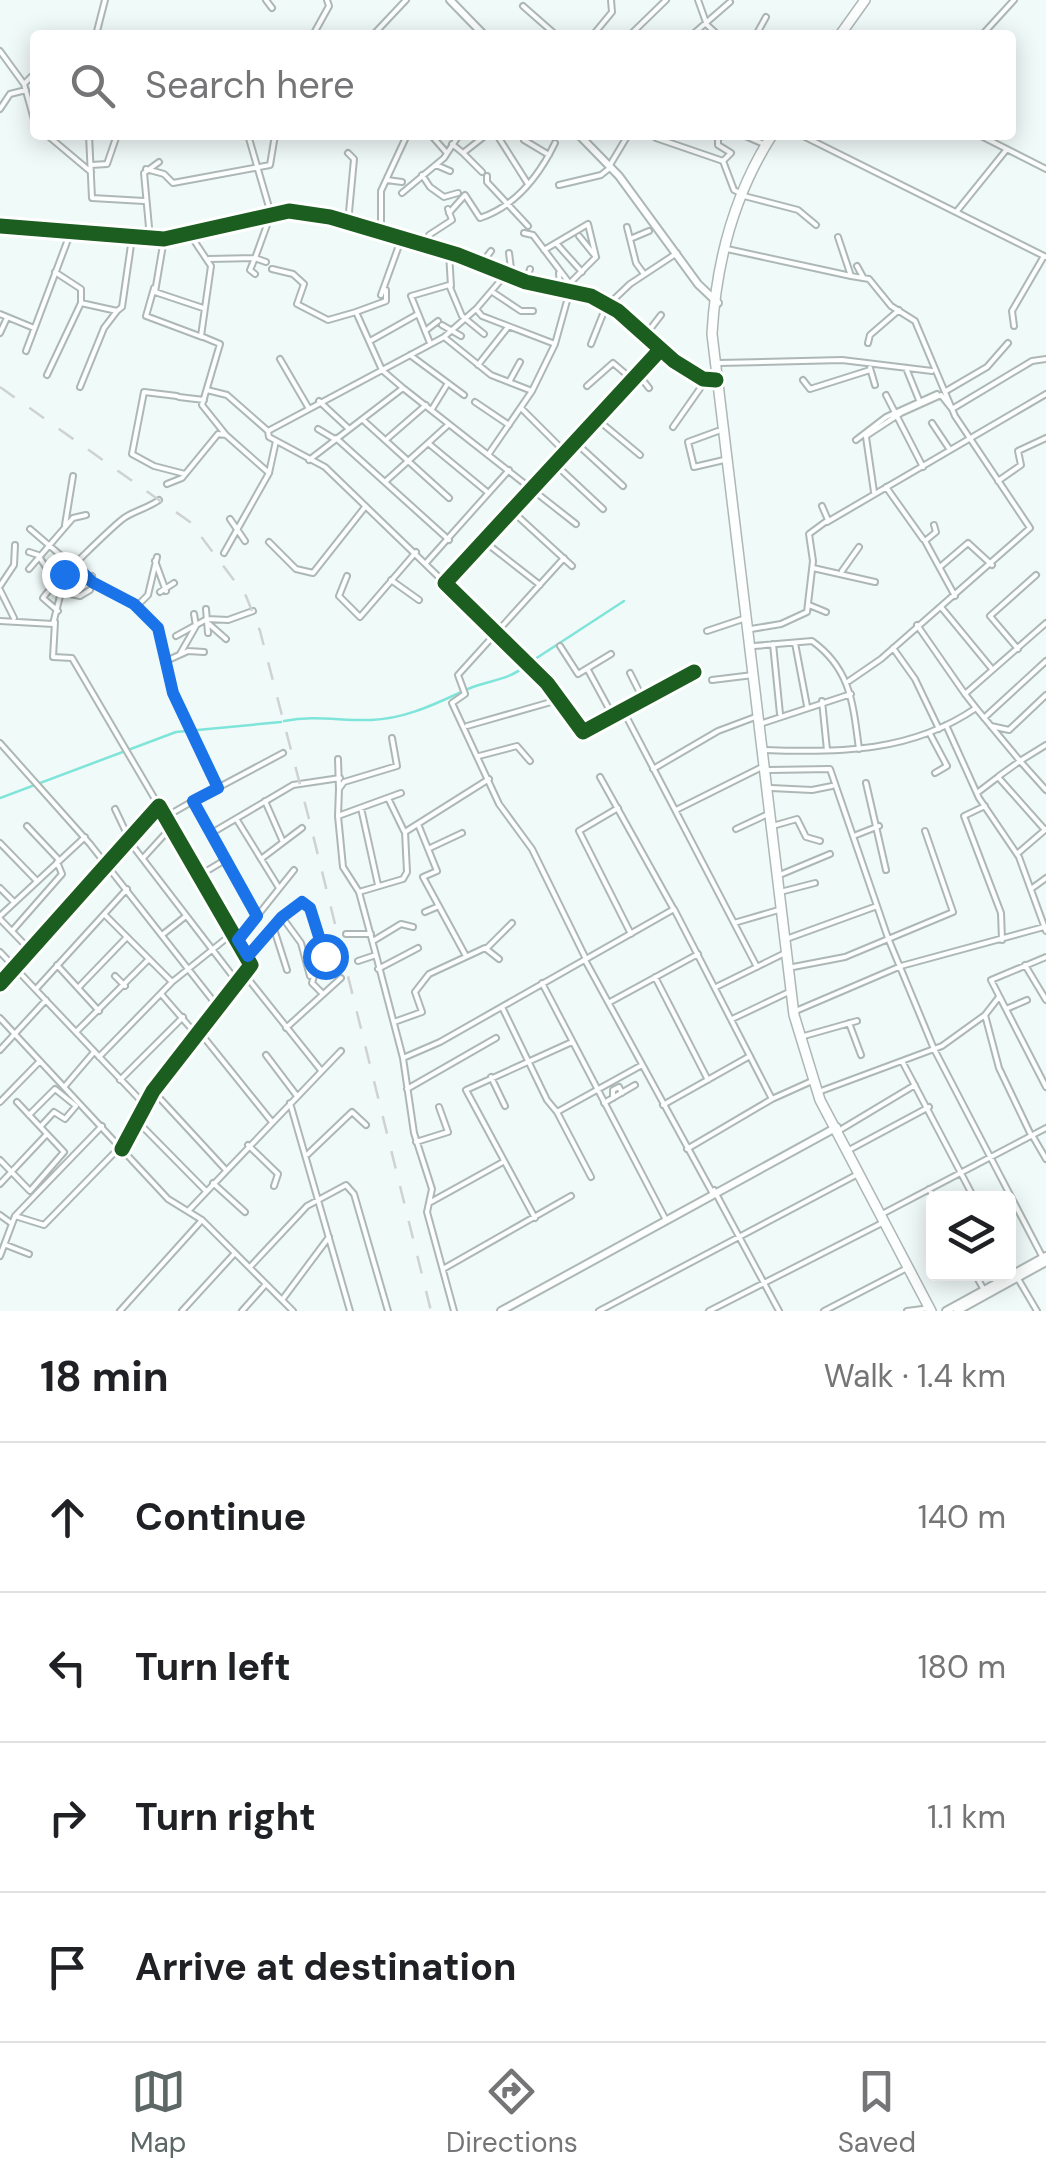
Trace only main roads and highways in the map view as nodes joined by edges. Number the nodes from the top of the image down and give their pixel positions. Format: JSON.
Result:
{"nodes":[{"id":1,"x":867,"y":0,"type":"edge"},
{"id":2,"x":846,"y":30,"type":"edge"},
{"id":3,"x":770,"y":140,"type":"edge"},
{"id":4,"x":742,"y":195,"type":"junction"},
{"id":5,"x":716,"y":302,"type":"junction"},
{"id":6,"x":760,"y":720,"type":"junction"},
{"id":7,"x":767,"y":768,"type":"junction"},
{"id":8,"x":833,"y":1127,"type":"junction"},
{"id":9,"x":884,"y":1218,"type":"junction"},
{"id":10,"x":936,"y":1310,"type":"edge"}],
"edges":[{"from":1,"to":2,"type":"main road"},
{"from":3,"to":4,"type":"main road"},
{"from":4,"to":5,"type":"main road"},
{"from":4,"to":5,"type":"main road"},
{"from":5,"to":6,"type":"main road"},
{"from":5,"to":6,"type":"main road"},
{"from":6,"to":7,"type":"main road"},
{"from":7,"to":8,"type":"main road"},
{"from":7,"to":8,"type":"main road"},
{"from":8,"to":9,"type":"main road"},
{"from":8,"to":9,"type":"main road"},
{"from":9,"to":10,"type":"main road"}]}
